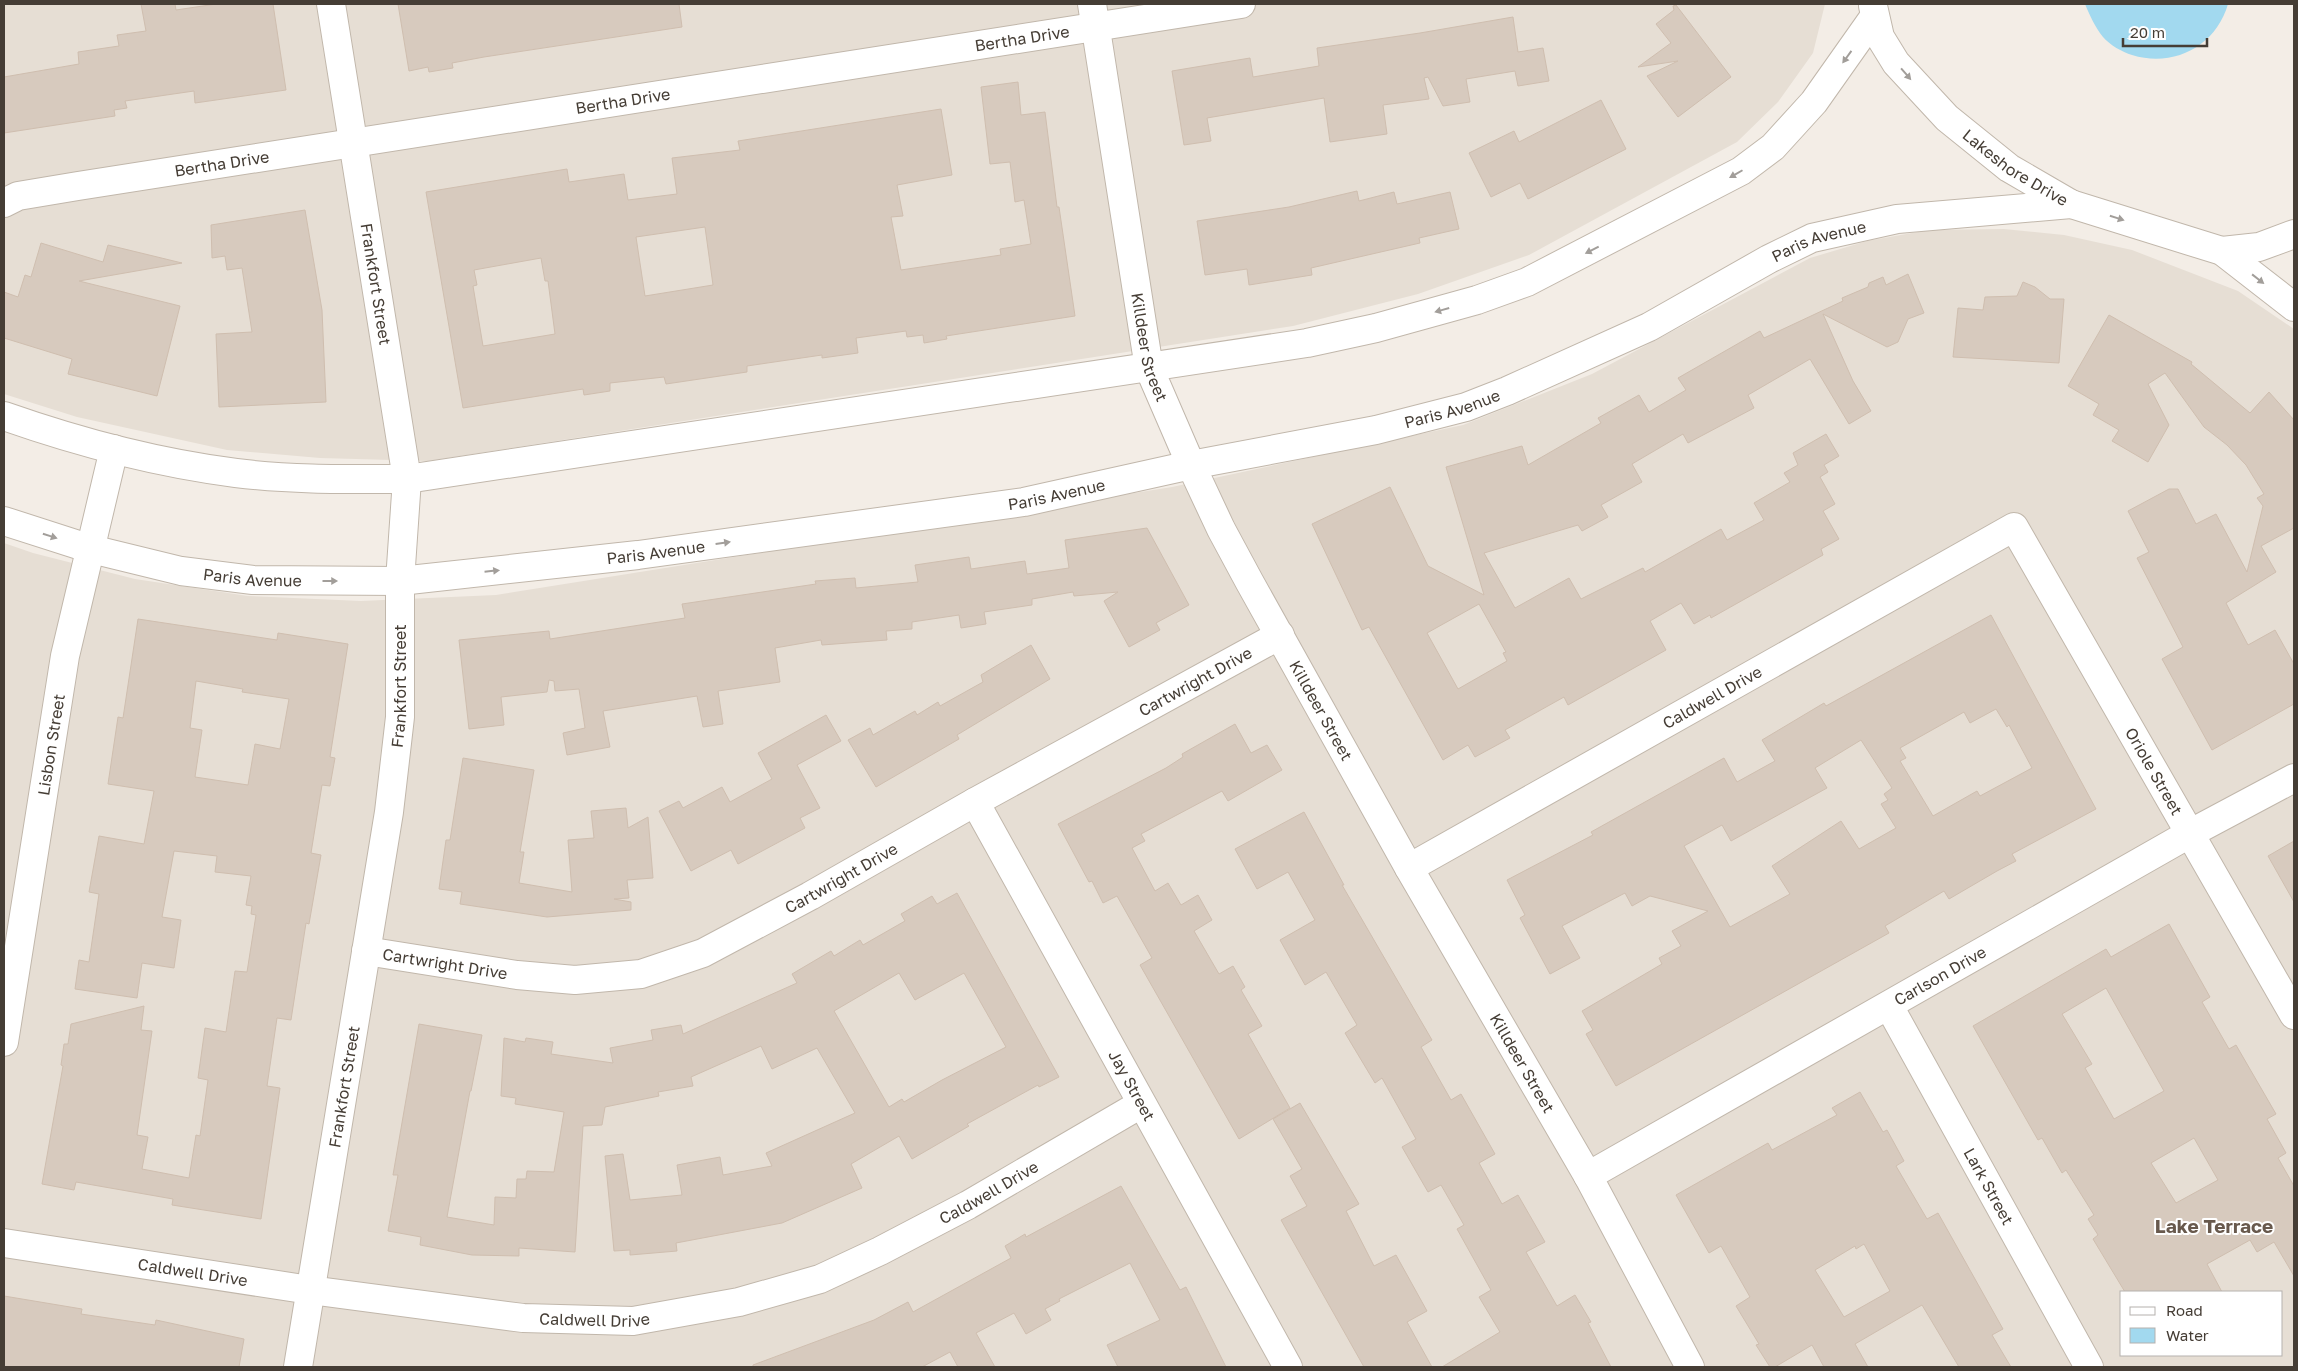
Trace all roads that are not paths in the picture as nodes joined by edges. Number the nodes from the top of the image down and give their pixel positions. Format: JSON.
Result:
{"nodes":[{"id":1,"x":331,"y":4,"type":"edge"},
{"id":2,"x":1241,"y":4,"type":"edge"},
{"id":3,"x":1874,"y":10,"type":"edge"},
{"id":4,"x":1093,"y":15,"type":"edge"},
{"id":5,"x":354,"y":144,"type":"junction"},
{"id":6,"x":4,"y":203,"type":"edge"},
{"id":7,"x":2071,"y":204,"type":"junction"},
{"id":8,"x":2294,"y":234,"type":"edge"},
{"id":9,"x":2222,"y":251,"type":"junction"},
{"id":10,"x":2294,"y":307,"type":"edge"},
{"id":11,"x":1149,"y":368,"type":"junction"},
{"id":12,"x":4,"y":416,"type":"edge"},
{"id":13,"x":114,"y":449,"type":"junction"},
{"id":14,"x":1192,"y":465,"type":"junction"},
{"id":15,"x":407,"y":479,"type":"junction"},
{"id":16,"x":4,"y":521,"type":"edge"},
{"id":17,"x":2014,"y":528,"type":"joint"},
{"id":18,"x":91,"y":549,"type":"junction"},
{"id":19,"x":400,"y":581,"type":"junction"},
{"id":20,"x":1280,"y":635,"type":"junction"},
{"id":21,"x":2294,"y":778,"type":"edge"},
{"id":22,"x":975,"y":802,"type":"junction"},
{"id":23,"x":2189,"y":834,"type":"junction"},
{"id":24,"x":1410,"y":868,"type":"junction"},
{"id":25,"x":366,"y":951,"type":"junction"},
{"id":26,"x":1889,"y":1006,"type":"junction"},
{"id":27,"x":2294,"y":1015,"type":"edge"},
{"id":28,"x":4,"y":1042,"type":"edge"},
{"id":29,"x":1142,"y":1104,"type":"junction"},
{"id":30,"x":1588,"y":1176,"type":"junction"},
{"id":31,"x":4,"y":1243,"type":"edge"},
{"id":32,"x":310,"y":1290,"type":"junction"},
{"id":33,"x":298,"y":1367,"type":"edge"},
{"id":34,"x":1288,"y":1367,"type":"edge"},
{"id":35,"x":1690,"y":1367,"type":"edge"},
{"id":36,"x":2089,"y":1367,"type":"edge"}],
"edges":[{"from":1,"to":5,"type":"street","name":"Frankfort Street"},
{"from":2,"to":4,"type":"street","name":"Bertha Drive"},
{"from":3,"to":7,"type":"street","name":"Lakeshore Drive","one_way":true},
{"from":3,"to":11,"type":"street","one_way":true},
{"from":4,"to":5,"type":"street","name":"Bertha Drive"},
{"from":4,"to":11,"type":"street","name":"Killdeer Street"},
{"from":5,"to":6,"type":"street","name":"Bertha Drive"},
{"from":5,"to":15,"type":"street","name":"Frankfort Street"},
{"from":7,"to":9,"type":"street","name":"Lakeshore Drive","one_way":true},
{"from":7,"to":14,"type":"street","name":"Paris Avenue"},
{"from":8,"to":9,"type":"street","name":"Lakeshore Drive"},
{"from":9,"to":10,"type":"street","name":"Lakeshore Drive","one_way":true},
{"from":11,"to":14,"type":"street","name":"Killdeer Street"},
{"from":11,"to":15,"type":"street"},
{"from":12,"to":13,"type":"street"},
{"from":13,"to":15,"type":"street"},
{"from":13,"to":18,"type":"street","name":"Lisbon Street"},
{"from":19,"to":14,"type":"street","name":"Paris Avenue","one_way":true},
{"from":14,"to":20,"type":"street","name":"Killdeer Street"},
{"from":15,"to":19,"type":"street","name":"Frankfort Street"},
{"from":16,"to":18,"type":"street","name":"Paris Avenue","one_way":true},
{"from":17,"to":23,"type":"street","name":"Oriole Street"},
{"from":17,"to":24,"type":"street","name":"Caldwell Drive"},
{"from":18,"to":19,"type":"street","name":"Paris Avenue","one_way":true},
{"from":18,"to":28,"type":"street","name":"Lisbon Street"},
{"from":19,"to":25,"type":"street","name":"Frankfort Street"},
{"from":20,"to":22,"type":"street","name":"Cartwright Drive"},
{"from":20,"to":24,"type":"street","name":"Killdeer Street"},
{"from":21,"to":23,"type":"street","name":"Carlson Drive"},
{"from":22,"to":25,"type":"street","name":"Cartwright Drive"},
{"from":22,"to":29,"type":"street","name":"Jay Street"},
{"from":23,"to":26,"type":"street","name":"Carlson Drive"},
{"from":23,"to":27,"type":"street","name":"Oriole Street"},
{"from":24,"to":30,"type":"street","name":"Killdeer Street"},
{"from":25,"to":32,"type":"street","name":"Frankfort Street"},
{"from":26,"to":30,"type":"street","name":"Carlson Drive"},
{"from":26,"to":36,"type":"street","name":"Lark Street"},
{"from":29,"to":32,"type":"street","name":"Caldwell Drive"},
{"from":29,"to":34,"type":"street","name":"Jay Street"},
{"from":30,"to":35,"type":"street","name":"Killdeer Street"},
{"from":31,"to":32,"type":"street","name":"Caldwell Drive"},
{"from":32,"to":33,"type":"street","name":"Frankfort Street"}]}
